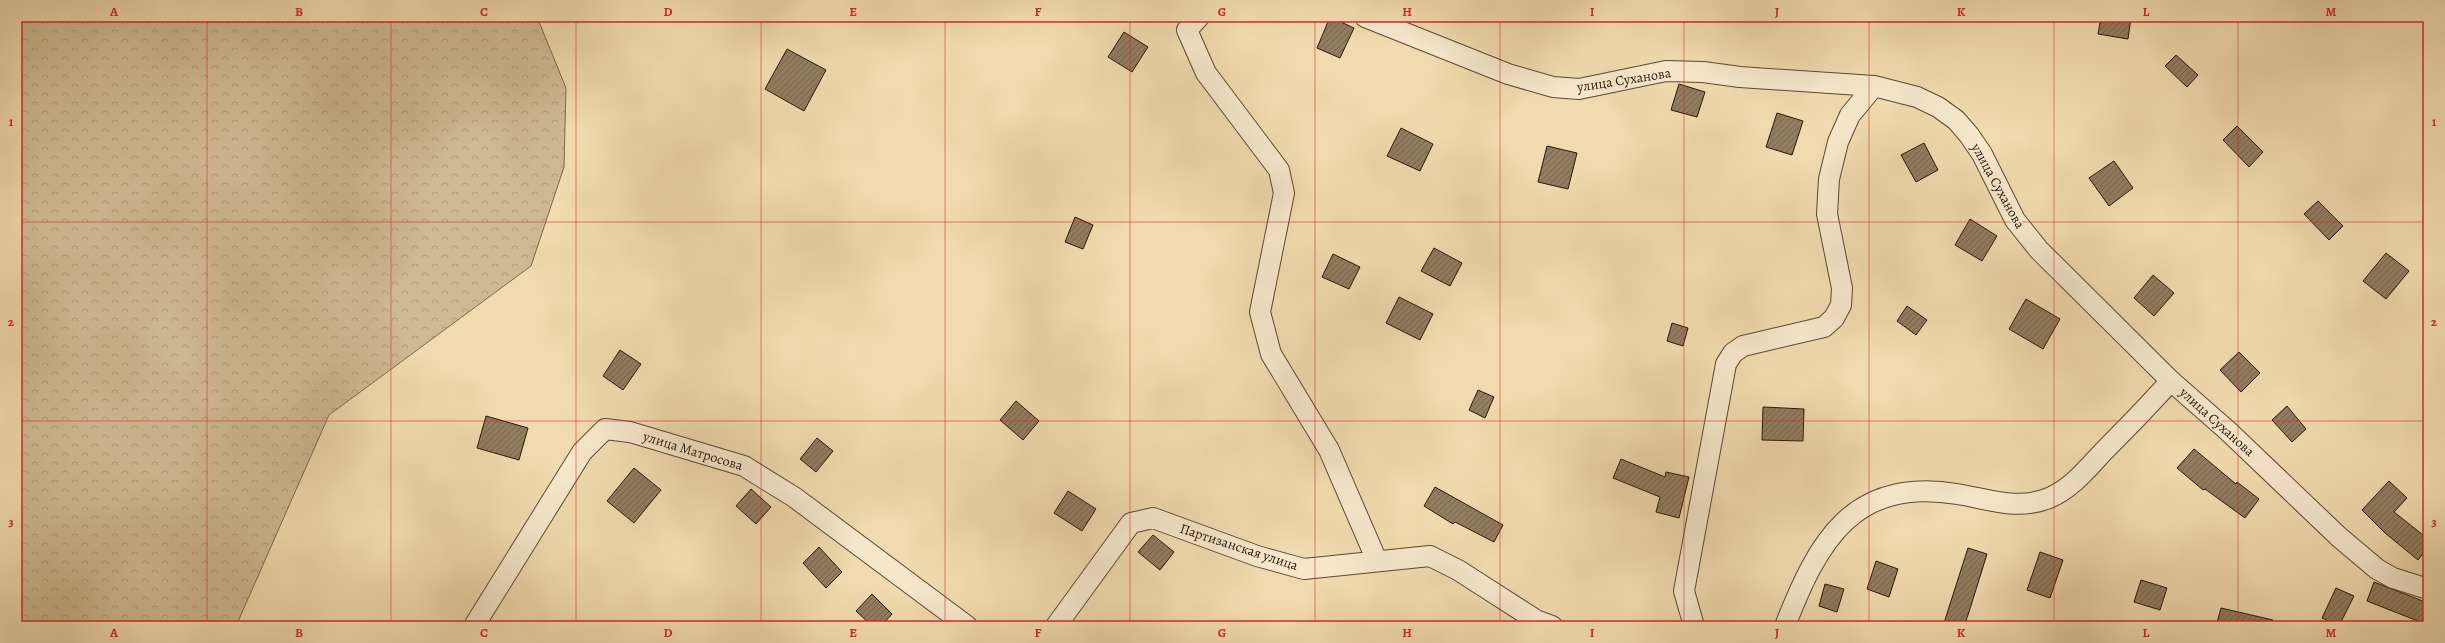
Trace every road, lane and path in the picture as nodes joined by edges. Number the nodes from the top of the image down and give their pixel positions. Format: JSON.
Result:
{"nodes":[{"id":1,"x":1199,"y":17,"type":"edge"},
{"id":2,"x":1365,"y":17,"type":"edge"},
{"id":3,"x":1874,"y":86,"type":"junction"},
{"id":4,"x":2172,"y":381,"type":"junction"},
{"id":5,"x":1377,"y":561,"type":"junction"},
{"id":6,"x":2428,"y":589,"type":"edge"},
{"id":7,"x":474,"y":626,"type":"edge"},
{"id":8,"x":967,"y":626,"type":"edge"},
{"id":9,"x":1056,"y":626,"type":"edge"},
{"id":10,"x":1552,"y":626,"type":"edge"},
{"id":11,"x":1694,"y":626,"type":"edge"},
{"id":12,"x":1785,"y":626,"type":"edge"}],
"edges":[{"from":1,"to":5,"type":"street"},
{"from":2,"to":3,"type":"street","name":"улица Суханова"},
{"from":3,"to":4,"type":"street","name":"улица Суханова"},
{"from":3,"to":11,"type":"street"},
{"from":4,"to":6,"type":"street","name":"улица Суханова"},
{"from":4,"to":12,"type":"street"},
{"from":5,"to":9,"type":"street","name":"Партизанская улица"},
{"from":5,"to":10,"type":"street","name":"Партизанская улица"},
{"from":7,"to":8,"type":"street","name":"улица Матросова"}]}
